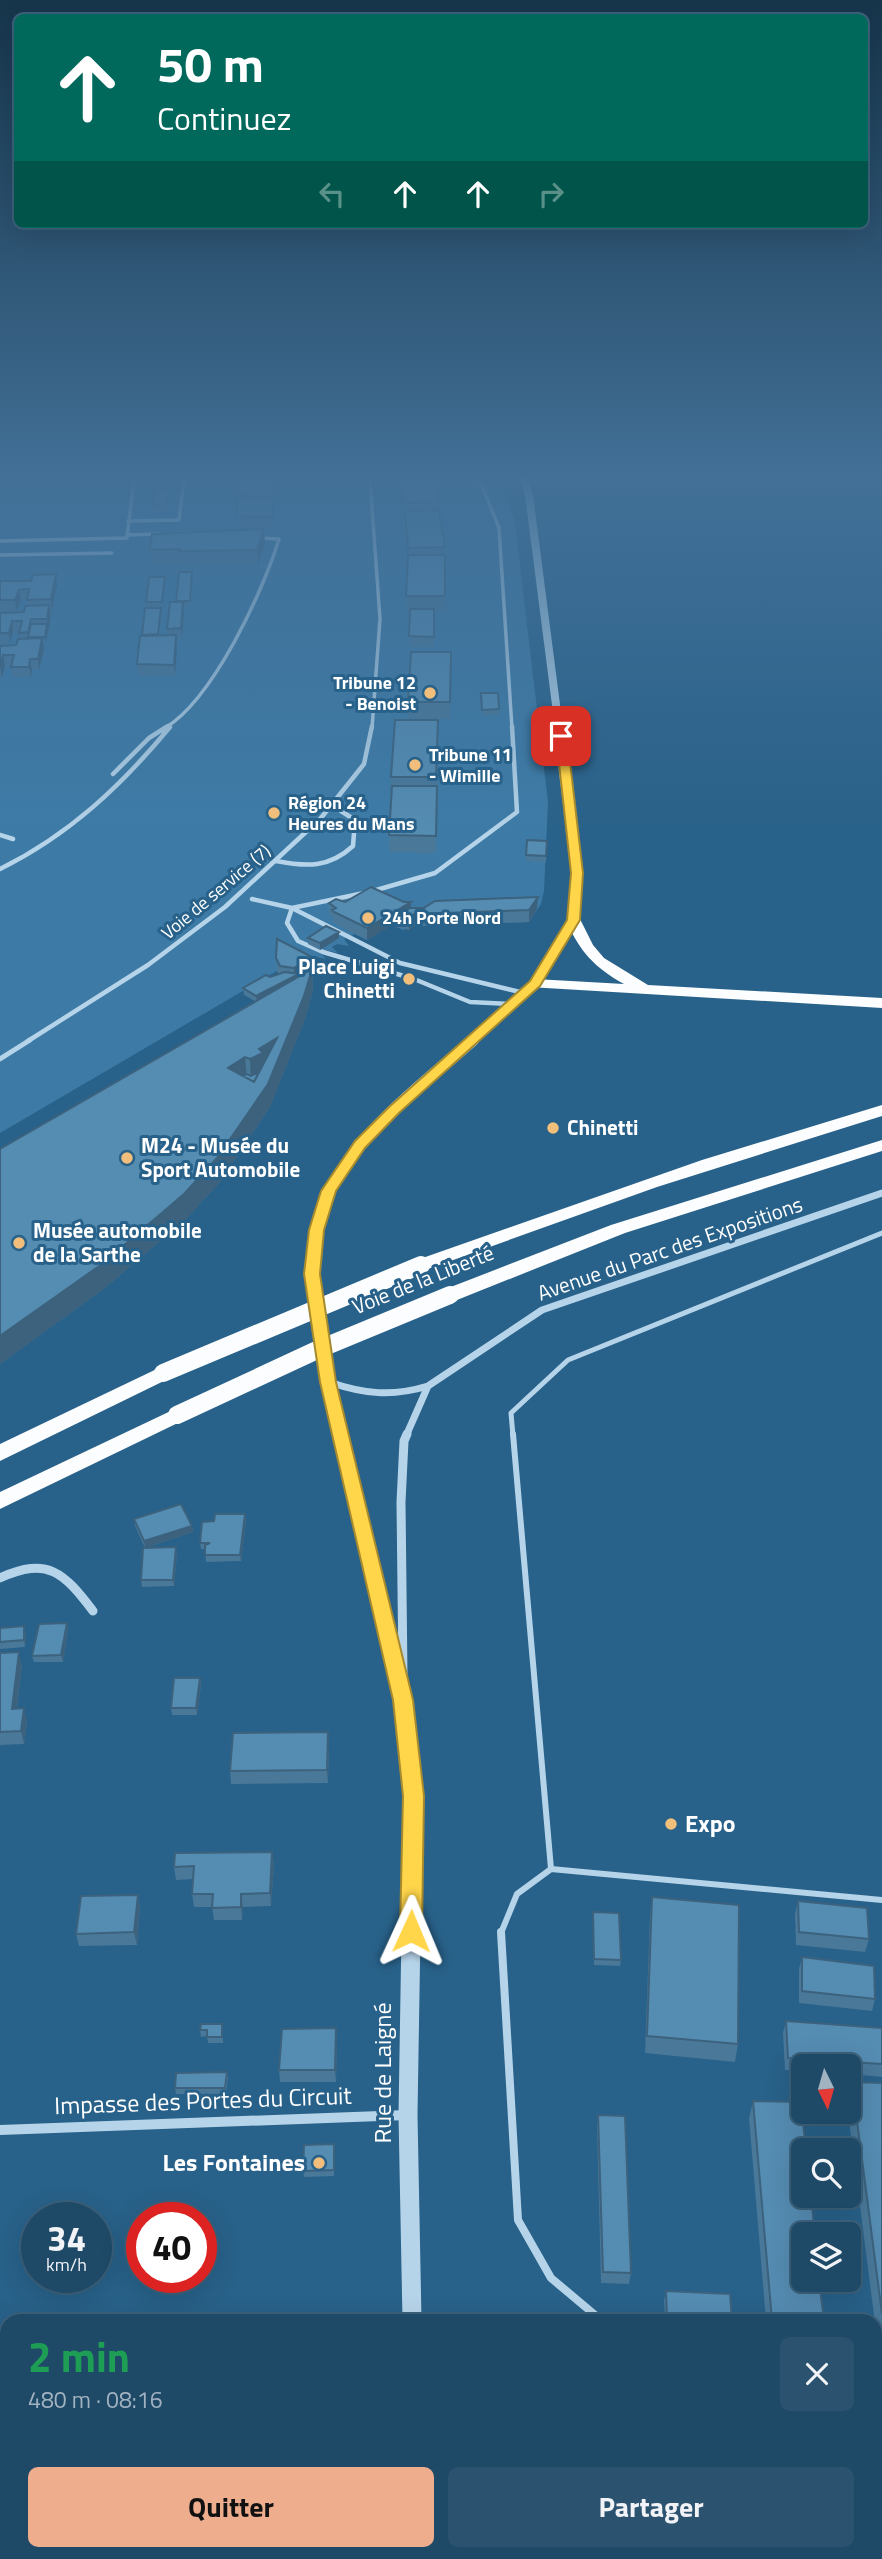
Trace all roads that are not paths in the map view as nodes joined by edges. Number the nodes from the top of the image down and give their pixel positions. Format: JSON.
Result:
{"nodes":[{"id":1,"x":259,"y":598,"type":"edge"},
{"id":2,"x":379,"y":598,"type":"edge"},
{"id":3,"x":503,"y":598,"type":"edge"},
{"id":4,"x":543,"y":598,"type":"edge"},
{"id":5,"x":175,"y":722,"type":"junction"},
{"id":6,"x":113,"y":774,"type":"dead end"},
{"id":7,"x":341,"y":811,"type":"dead end"},
{"id":8,"x":0,"y":835,"type":"edge"},
{"id":9,"x":13,"y":839,"type":"dead end"},
{"id":10,"x":276,"y":861,"type":"junction"},
{"id":11,"x":0,"y":870,"type":"edge"},
{"id":12,"x":251,"y":899,"type":"dead end"},
{"id":13,"x":292,"y":908,"type":"junction"},
{"id":14,"x":574,"y":920,"type":"junction"},
{"id":15,"x":530,"y":989,"type":"junction"},
{"id":16,"x":648,"y":989,"type":"junction"},
{"id":17,"x":882,"y":1003,"type":"edge"},
{"id":18,"x":514,"y":1004,"type":"junction"},
{"id":19,"x":0,"y":1059,"type":"edge"},
{"id":20,"x":882,"y":1110,"type":"edge"},
{"id":21,"x":882,"y":1145,"type":"edge"},
{"id":22,"x":882,"y":1193,"type":"edge"},
{"id":23,"x":882,"y":1233,"type":"edge"},
{"id":24,"x":450,"y":1295,"type":"joint"},
{"id":25,"x":328,"y":1382,"type":"junction"},
{"id":26,"x":428,"y":1386,"type":"junction"},
{"id":27,"x":0,"y":1452,"type":"edge"},
{"id":28,"x":0,"y":1501,"type":"edge"},
{"id":29,"x":0,"y":1578,"type":"edge"},
{"id":30,"x":93,"y":1611,"type":"dead end"},
{"id":31,"x":403,"y":1700,"type":"junction"},
{"id":32,"x":551,"y":1870,"type":"junction"},
{"id":33,"x":882,"y":1900,"type":"edge"},
{"id":34,"x":408,"y":2115,"type":"junction"},
{"id":35,"x":0,"y":2130,"type":"edge"},
{"id":36,"x":412,"y":2314,"type":"edge"},
{"id":37,"x":594,"y":2314,"type":"edge"}],
"edges":[{"from":1,"to":5,"type":"lane"},
{"from":2,"to":10,"type":"lane","name":"Voie de service (7)"},
{"from":3,"to":13,"type":"lane"},
{"from":4,"to":14,"type":"street"},
{"from":5,"to":6,"type":"lane"},
{"from":5,"to":11,"type":"lane"},
{"from":7,"to":10,"type":"lane"},
{"from":8,"to":9,"type":"lane"},
{"from":10,"to":19,"type":"lane","name":"Voie de service (7)"},
{"from":12,"to":13,"type":"lane"},
{"from":13,"to":15,"type":"lane"},
{"from":13,"to":18,"type":"lane"},
{"from":14,"to":15,"type":"street","name":"Rue de Laigné"},
{"from":14,"to":16,"type":"highway"},
{"from":15,"to":16,"type":"highway"},
{"from":15,"to":18,"type":"street","name":"Rue de Laigné"},
{"from":16,"to":17,"type":"highway"},
{"from":18,"to":25,"type":"street","name":"Rue de Laigné"},
{"from":20,"to":27,"type":"highway","name":"Voie de la Liberté","bridge":true},
{"from":21,"to":24,"type":"highway","name":"Voie de la Liberté"},
{"from":22,"to":26,"type":"street","name":"Avenue du Parc des Expositions"},
{"from":23,"to":32,"type":"lane"},
{"from":24,"to":28,"type":"highway","name":"Voie de la Liberté","bridge":true},
{"from":25,"to":26,"type":"street"},
{"from":25,"to":31,"type":"street","name":"Rue de Laigné"},
{"from":26,"to":31,"type":"street"},
{"from":29,"to":30,"type":"street"},
{"from":31,"to":34,"type":"street","name":"Rue de Laigné"},
{"from":32,"to":33,"type":"lane"},
{"from":32,"to":37,"type":"lane"},
{"from":34,"to":35,"type":"street","name":"Impasse des Portes du Circuit"},
{"from":34,"to":36,"type":"street","name":"Rue de Laigné"}]}
